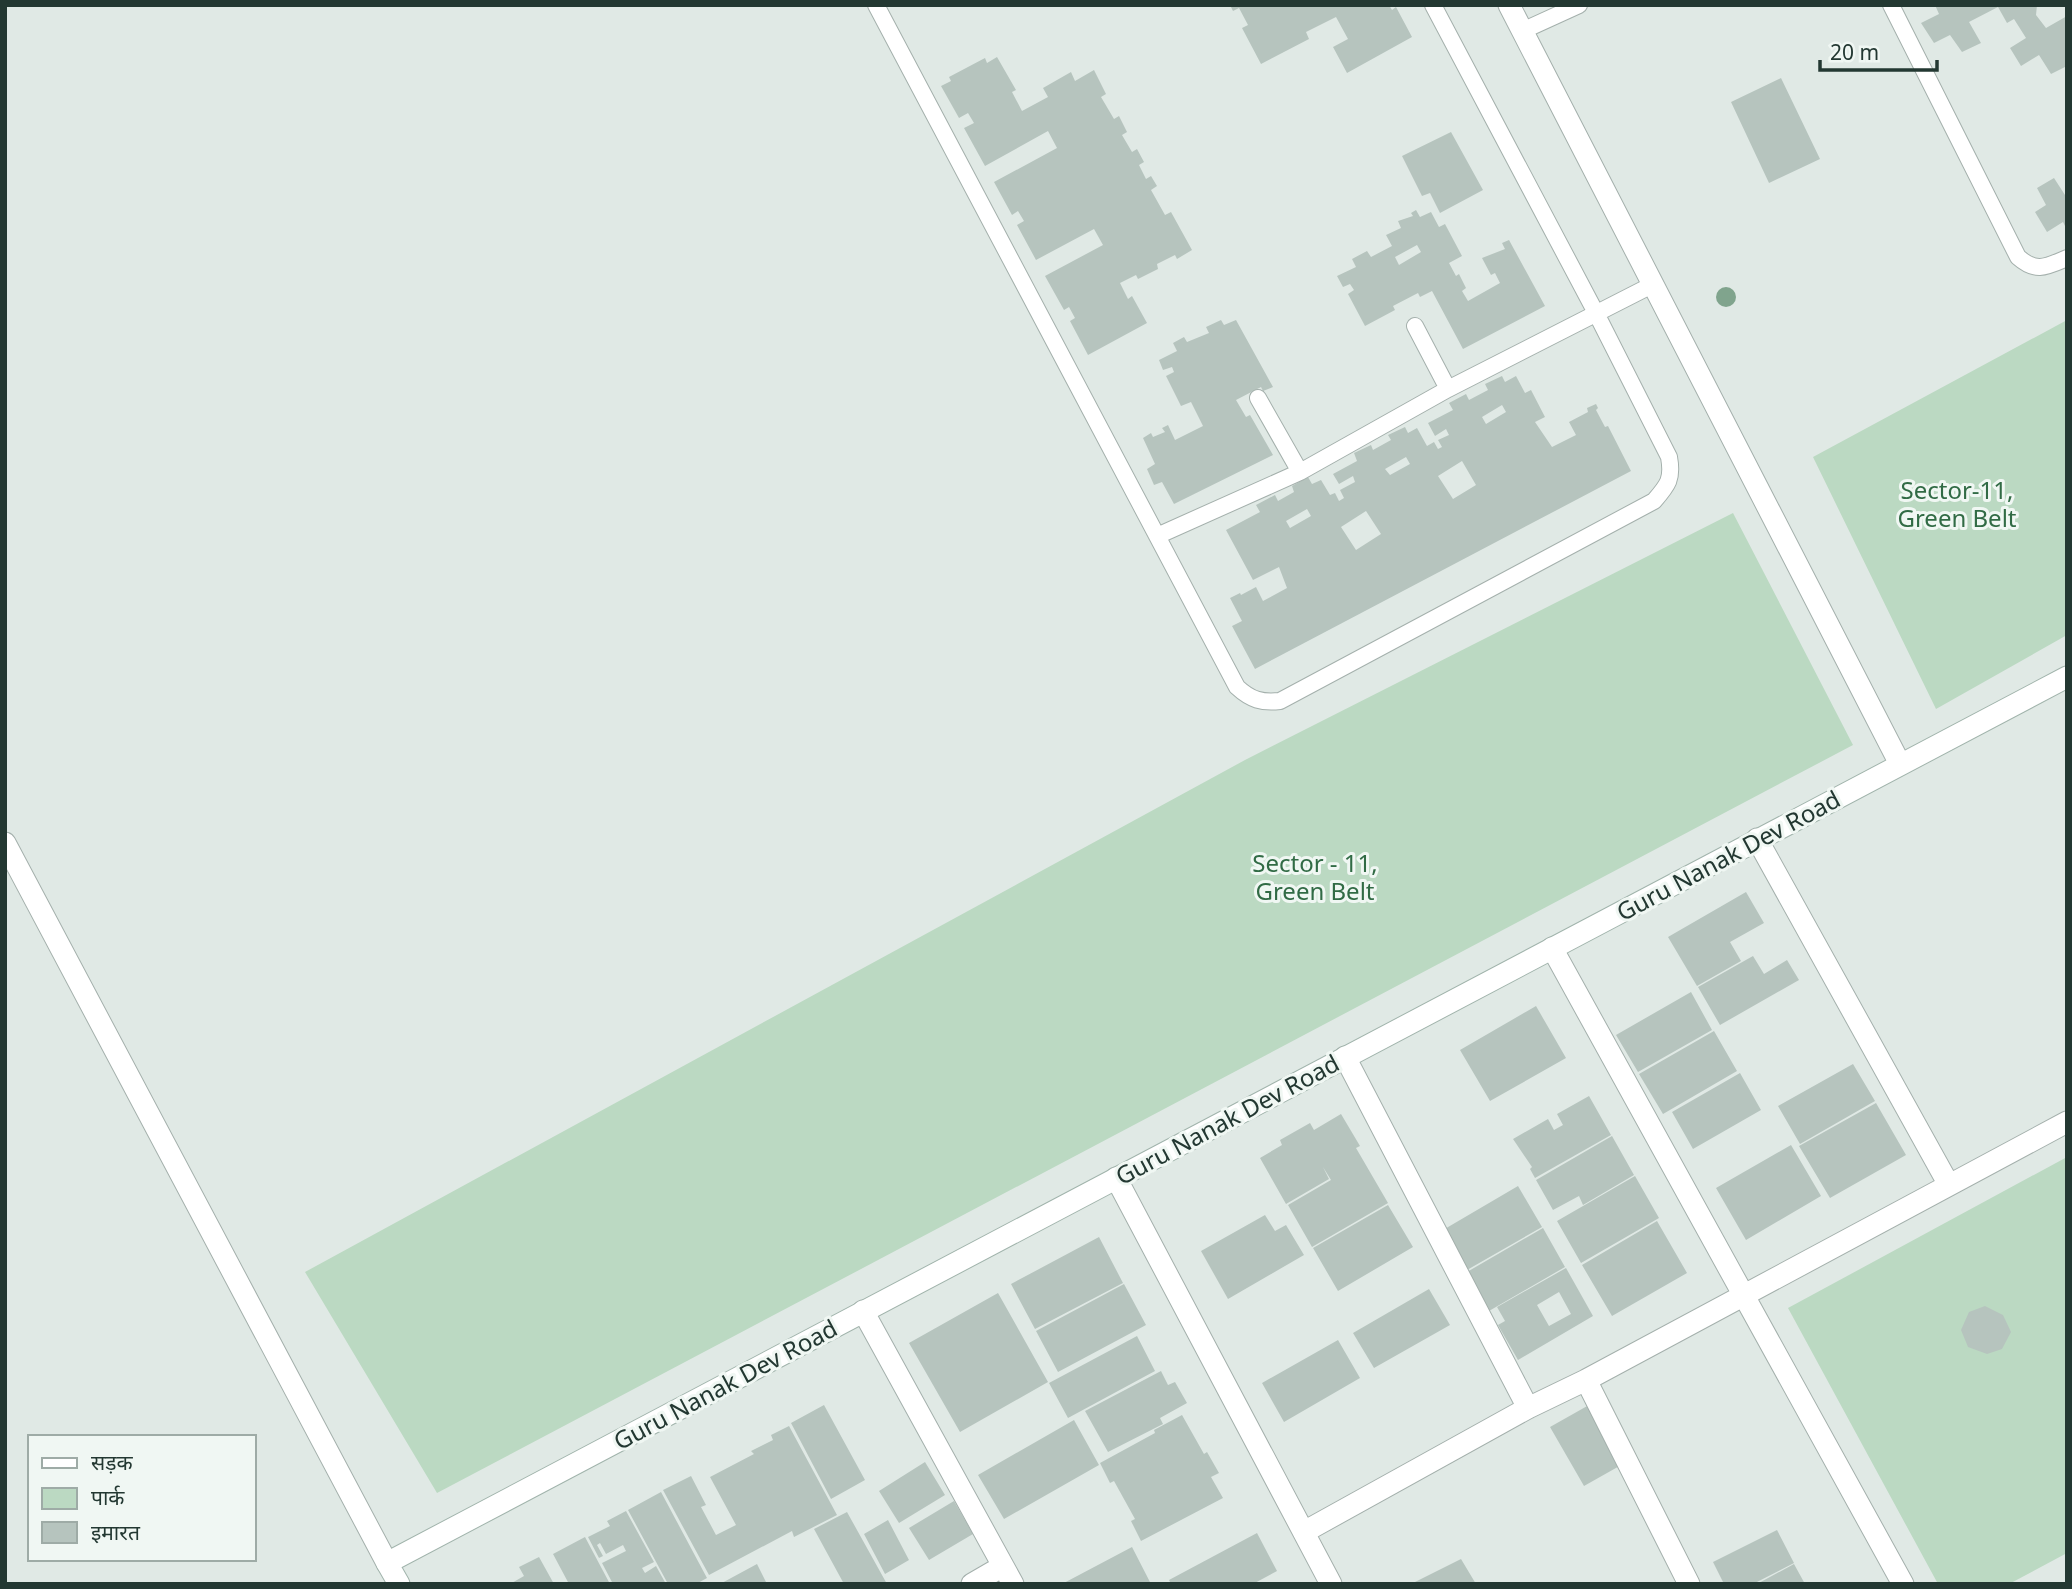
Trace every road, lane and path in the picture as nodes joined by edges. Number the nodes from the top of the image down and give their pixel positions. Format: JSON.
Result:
{"nodes":[{"id":1,"x":876,"y":5,"type":"edge"},
{"id":2,"x":1433,"y":5,"type":"edge"},
{"id":3,"x":1508,"y":5,"type":"edge"},
{"id":4,"x":1578,"y":5,"type":"edge"},
{"id":5,"x":1891,"y":5,"type":"edge"},
{"id":6,"x":1522,"y":32,"type":"junction"},
{"id":7,"x":2067,"y":258,"type":"edge"},
{"id":8,"x":1653,"y":285,"type":"junction"},
{"id":9,"x":1596,"y":313,"type":"junction"},
{"id":10,"x":1415,"y":326,"type":"dead end"},
{"id":11,"x":1448,"y":389,"type":"junction"},
{"id":12,"x":1258,"y":398,"type":"dead end"},
{"id":13,"x":1300,"y":472,"type":"junction"},
{"id":14,"x":1157,"y":536,"type":"junction"},
{"id":15,"x":2065,"y":684,"type":"edge"},
{"id":16,"x":1900,"y":764,"type":"junction"},
{"id":17,"x":1757,"y":839,"type":"junction"},
{"id":18,"x":5,"y":844,"type":"edge"},
{"id":19,"x":1552,"y":948,"type":"junction"},
{"id":20,"x":1345,"y":1057,"type":"junction"},
{"id":21,"x":2067,"y":1122,"type":"edge"},
{"id":22,"x":1116,"y":1178,"type":"junction"},
{"id":23,"x":1949,"y":1185,"type":"junction"},
{"id":24,"x":1744,"y":1295,"type":"junction"},
{"id":25,"x":863,"y":1311,"type":"junction"},
{"id":26,"x":1586,"y":1380,"type":"junction"},
{"id":27,"x":1528,"y":1408,"type":"junction"},
{"id":28,"x":1304,"y":1532,"type":"junction"},
{"id":29,"x":387,"y":1563,"type":"junction"},
{"id":30,"x":1008,"y":1575,"type":"edge"},
{"id":31,"x":398,"y":1584,"type":"edge"},
{"id":32,"x":972,"y":1584,"type":"edge"},
{"id":33,"x":1331,"y":1584,"type":"edge"},
{"id":34,"x":1689,"y":1584,"type":"edge"},
{"id":35,"x":1903,"y":1584,"type":"edge"}],
"edges":[{"from":1,"to":14,"type":"lane"},
{"from":2,"to":9,"type":"lane"},
{"from":3,"to":6,"type":"street"},
{"from":4,"to":6,"type":"lane"},
{"from":5,"to":7,"type":"lane"},
{"from":6,"to":8,"type":"street"},
{"from":8,"to":9,"type":"lane"},
{"from":8,"to":16,"type":"street"},
{"from":9,"to":11,"type":"lane"},
{"from":9,"to":14,"type":"lane"},
{"from":10,"to":11,"type":"lane"},
{"from":11,"to":13,"type":"lane"},
{"from":12,"to":13,"type":"lane"},
{"from":13,"to":14,"type":"lane"},
{"from":15,"to":16,"type":"street","name":"Guru Nanak Dev Road"},
{"from":16,"to":17,"type":"street","name":"Guru Nanak Dev Road"},
{"from":17,"to":19,"type":"street","name":"Guru Nanak Dev Road"},
{"from":17,"to":23,"type":"street"},
{"from":18,"to":29,"type":"street"},
{"from":19,"to":20,"type":"street","name":"Guru Nanak Dev Road"},
{"from":19,"to":24,"type":"street"},
{"from":20,"to":22,"type":"street","name":"Guru Nanak Dev Road"},
{"from":20,"to":27,"type":"street"},
{"from":21,"to":23,"type":"street"},
{"from":22,"to":25,"type":"street","name":"Guru Nanak Dev Road"},
{"from":22,"to":28,"type":"street"},
{"from":23,"to":24,"type":"street"},
{"from":24,"to":26,"type":"street"},
{"from":24,"to":35,"type":"street"},
{"from":25,"to":29,"type":"street","name":"Guru Nanak Dev Road"},
{"from":25,"to":30,"type":"street"},
{"from":26,"to":27,"type":"street"},
{"from":26,"to":34,"type":"street"},
{"from":27,"to":28,"type":"street"},
{"from":28,"to":33,"type":"street"},
{"from":29,"to":31,"type":"street"},
{"from":30,"to":32,"type":"street"}]}
